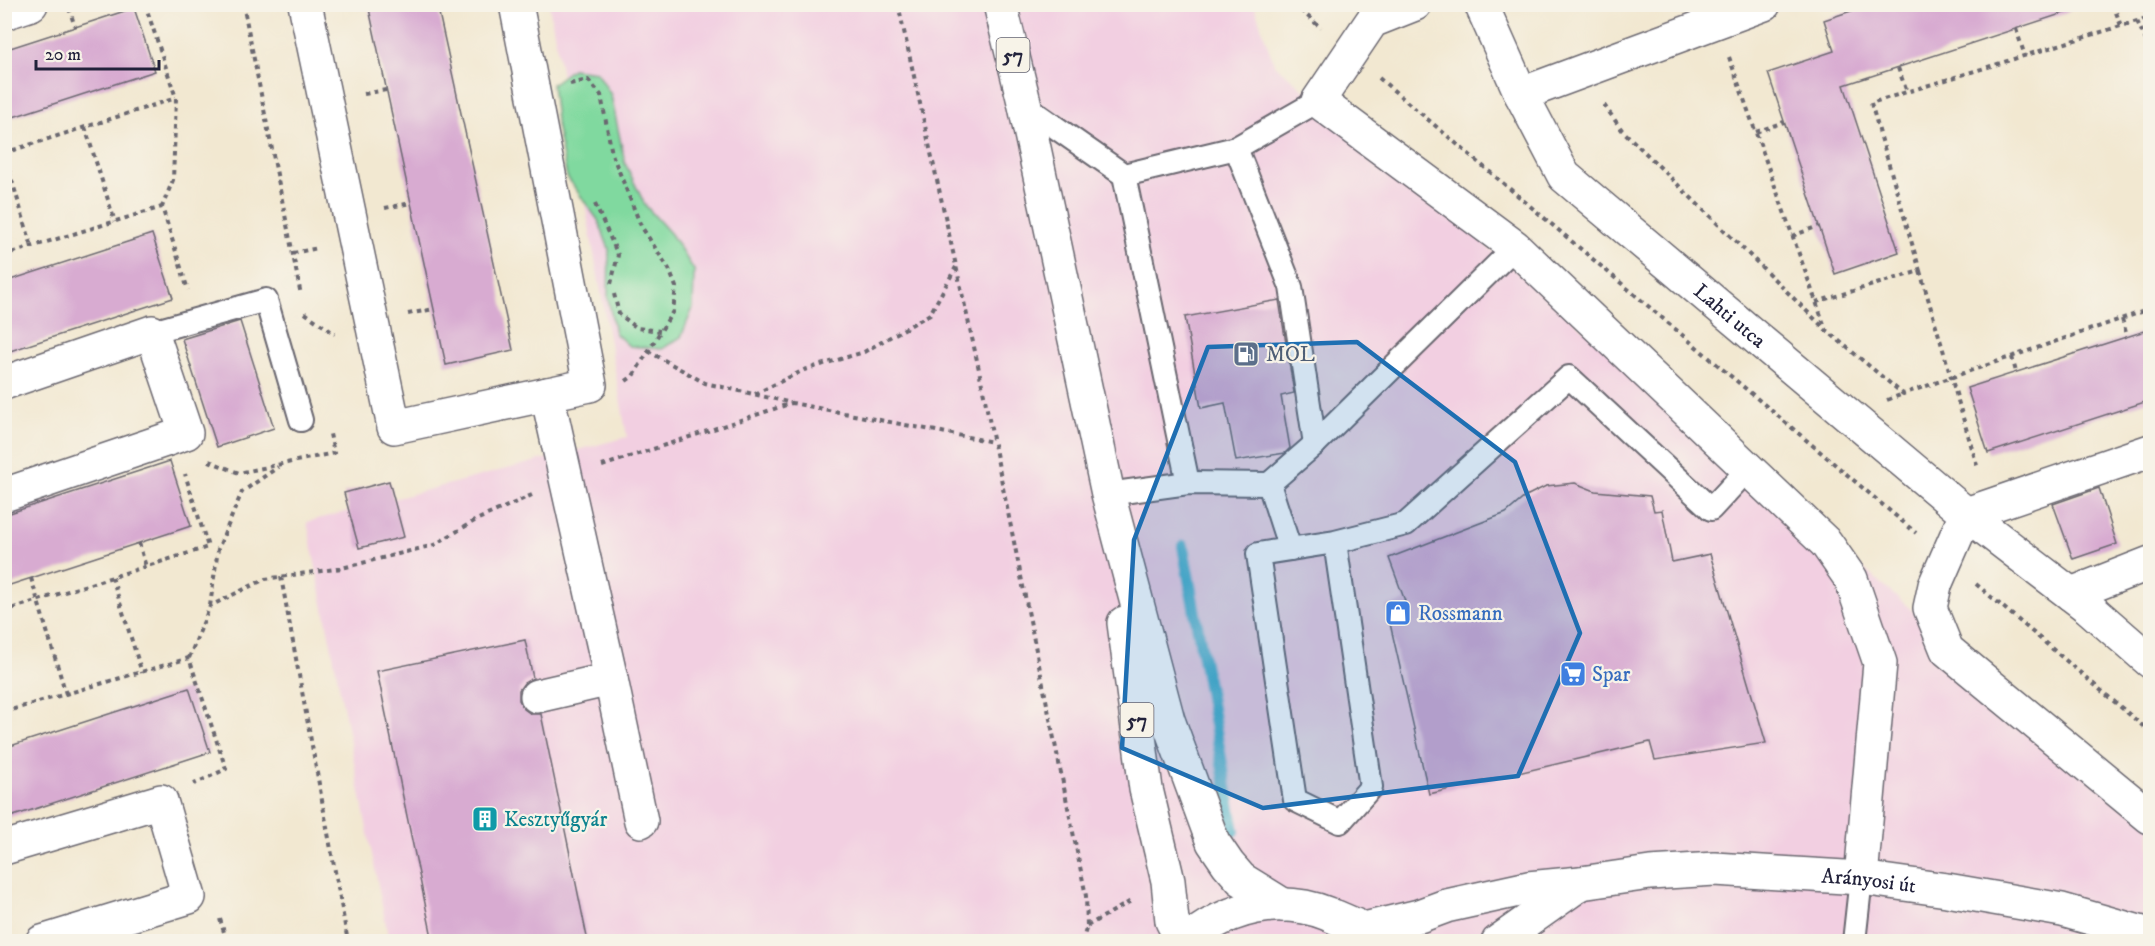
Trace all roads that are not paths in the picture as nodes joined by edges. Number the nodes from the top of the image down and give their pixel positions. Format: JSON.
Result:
{"nodes":[{"id":1,"x":31,"y":4,"type":"edge"},
{"id":2,"x":305,"y":4,"type":"edge"},
{"id":3,"x":516,"y":4,"type":"edge"},
{"id":4,"x":1000,"y":4,"type":"edge"},
{"id":5,"x":1415,"y":4,"type":"edge"},
{"id":6,"x":1481,"y":4,"type":"edge"},
{"id":7,"x":1764,"y":4,"type":"edge"},
{"id":8,"x":4,"y":13,"type":"edge"},
{"id":9,"x":1368,"y":13,"type":"edge"},
{"id":10,"x":1521,"y":94,"type":"junction"},
{"id":11,"x":1318,"y":101,"type":"junction"},
{"id":12,"x":1025,"y":106,"type":"junction"},
{"id":13,"x":1236,"y":148,"type":"junction"},
{"id":14,"x":1124,"y":175,"type":"junction"},
{"id":15,"x":1515,"y":247,"type":"junction"},
{"id":16,"x":152,"y":332,"type":"junction"},
{"id":17,"x":4,"y":383,"type":"edge"},
{"id":18,"x":547,"y":394,"type":"junction"},
{"id":19,"x":301,"y":420,"type":"dead end"},
{"id":20,"x":1315,"y":444,"type":"junction"},
{"id":21,"x":2151,"y":451,"type":"edge"},
{"id":22,"x":1748,"y":469,"type":"junction"},
{"id":23,"x":1188,"y":483,"type":"junction"},
{"id":24,"x":1269,"y":484,"type":"junction"},
{"id":25,"x":1108,"y":494,"type":"junction"},
{"id":26,"x":4,"y":495,"type":"edge"},
{"id":27,"x":1978,"y":510,"type":"junction"},
{"id":28,"x":1335,"y":542,"type":"junction"},
{"id":29,"x":1290,"y":549,"type":"junction"},
{"id":30,"x":2151,"y":563,"type":"edge"},
{"id":31,"x":2071,"y":594,"type":"junction"},
{"id":32,"x":2151,"y":661,"type":"edge"},
{"id":33,"x":611,"y":679,"type":"junction"},
{"id":34,"x":537,"y":696,"type":"dead end"},
{"id":35,"x":2151,"y":817,"type":"edge"},
{"id":36,"x":641,"y":821,"type":"dead end"},
{"id":37,"x":4,"y":848,"type":"edge"},
{"id":38,"x":1861,"y":878,"type":"junction"},
{"id":39,"x":1581,"y":883,"type":"junction"},
{"id":40,"x":1283,"y":905,"type":"junction"},
{"id":41,"x":1336,"y":917,"type":"junction"},
{"id":42,"x":2151,"y":935,"type":"edge"},
{"id":43,"x":1854,"y":941,"type":"edge"},
{"id":44,"x":42,"y":942,"type":"edge"},
{"id":45,"x":1184,"y":942,"type":"edge"},
{"id":46,"x":1372,"y":942,"type":"edge"},
{"id":47,"x":1498,"y":942,"type":"edge"}],
"edges":[{"from":1,"to":8,"type":"street"},
{"from":2,"to":18,"type":"street"},
{"from":3,"to":18,"type":"street"},
{"from":4,"to":12,"type":"street","number":"57"},
{"from":5,"to":9,"type":"street"},
{"from":6,"to":10,"type":"street","name":"Lahti utca"},
{"from":7,"to":10,"type":"street"},
{"from":9,"to":11,"type":"street"},
{"from":10,"to":27,"type":"street","name":"Lahti utca"},
{"from":11,"to":13,"type":"lane"},
{"from":11,"to":15,"type":"street"},
{"from":12,"to":14,"type":"lane"},
{"from":12,"to":25,"type":"street","number":"57"},
{"from":13,"to":14,"type":"lane"},
{"from":13,"to":20,"type":"lane"},
{"from":14,"to":23,"type":"lane"},
{"from":15,"to":20,"type":"lane"},
{"from":15,"to":22,"type":"street"},
{"from":16,"to":17,"type":"street"},
{"from":16,"to":19,"type":"lane"},
{"from":16,"to":26,"type":"street"},
{"from":18,"to":33,"type":"street"},
{"from":20,"to":24,"type":"lane"},
{"from":21,"to":27,"type":"street"},
{"from":22,"to":28,"type":"lane"},
{"from":22,"to":38,"type":"street"},
{"from":23,"to":24,"type":"lane"},
{"from":23,"to":25,"type":"lane"},
{"from":24,"to":29,"type":"lane"},
{"from":25,"to":40,"type":"street","number":"57"},
{"from":25,"to":45,"type":"street","number":"57"},
{"from":27,"to":31,"type":"street","name":"Lahti utca"},
{"from":27,"to":35,"type":"street"},
{"from":28,"to":29,"type":"lane"},
{"from":28,"to":29,"type":"lane"},
{"from":30,"to":31,"type":"street"},
{"from":31,"to":32,"type":"street","name":"Lahti utca"},
{"from":33,"to":34,"type":"street"},
{"from":33,"to":36,"type":"street"},
{"from":37,"to":44,"type":"street"},
{"from":38,"to":39,"type":"street","name":"Arányosi út"},
{"from":38,"to":42,"type":"street","name":"Arányosi út"},
{"from":38,"to":43,"type":"lane"},
{"from":39,"to":41,"type":"street","name":"Arányosi út"},
{"from":39,"to":47,"type":"street"},
{"from":40,"to":41,"type":"street","number":"57"},
{"from":40,"to":45,"type":"street","number":"57"},
{"from":41,"to":46,"type":"street","number":"57"}]}
